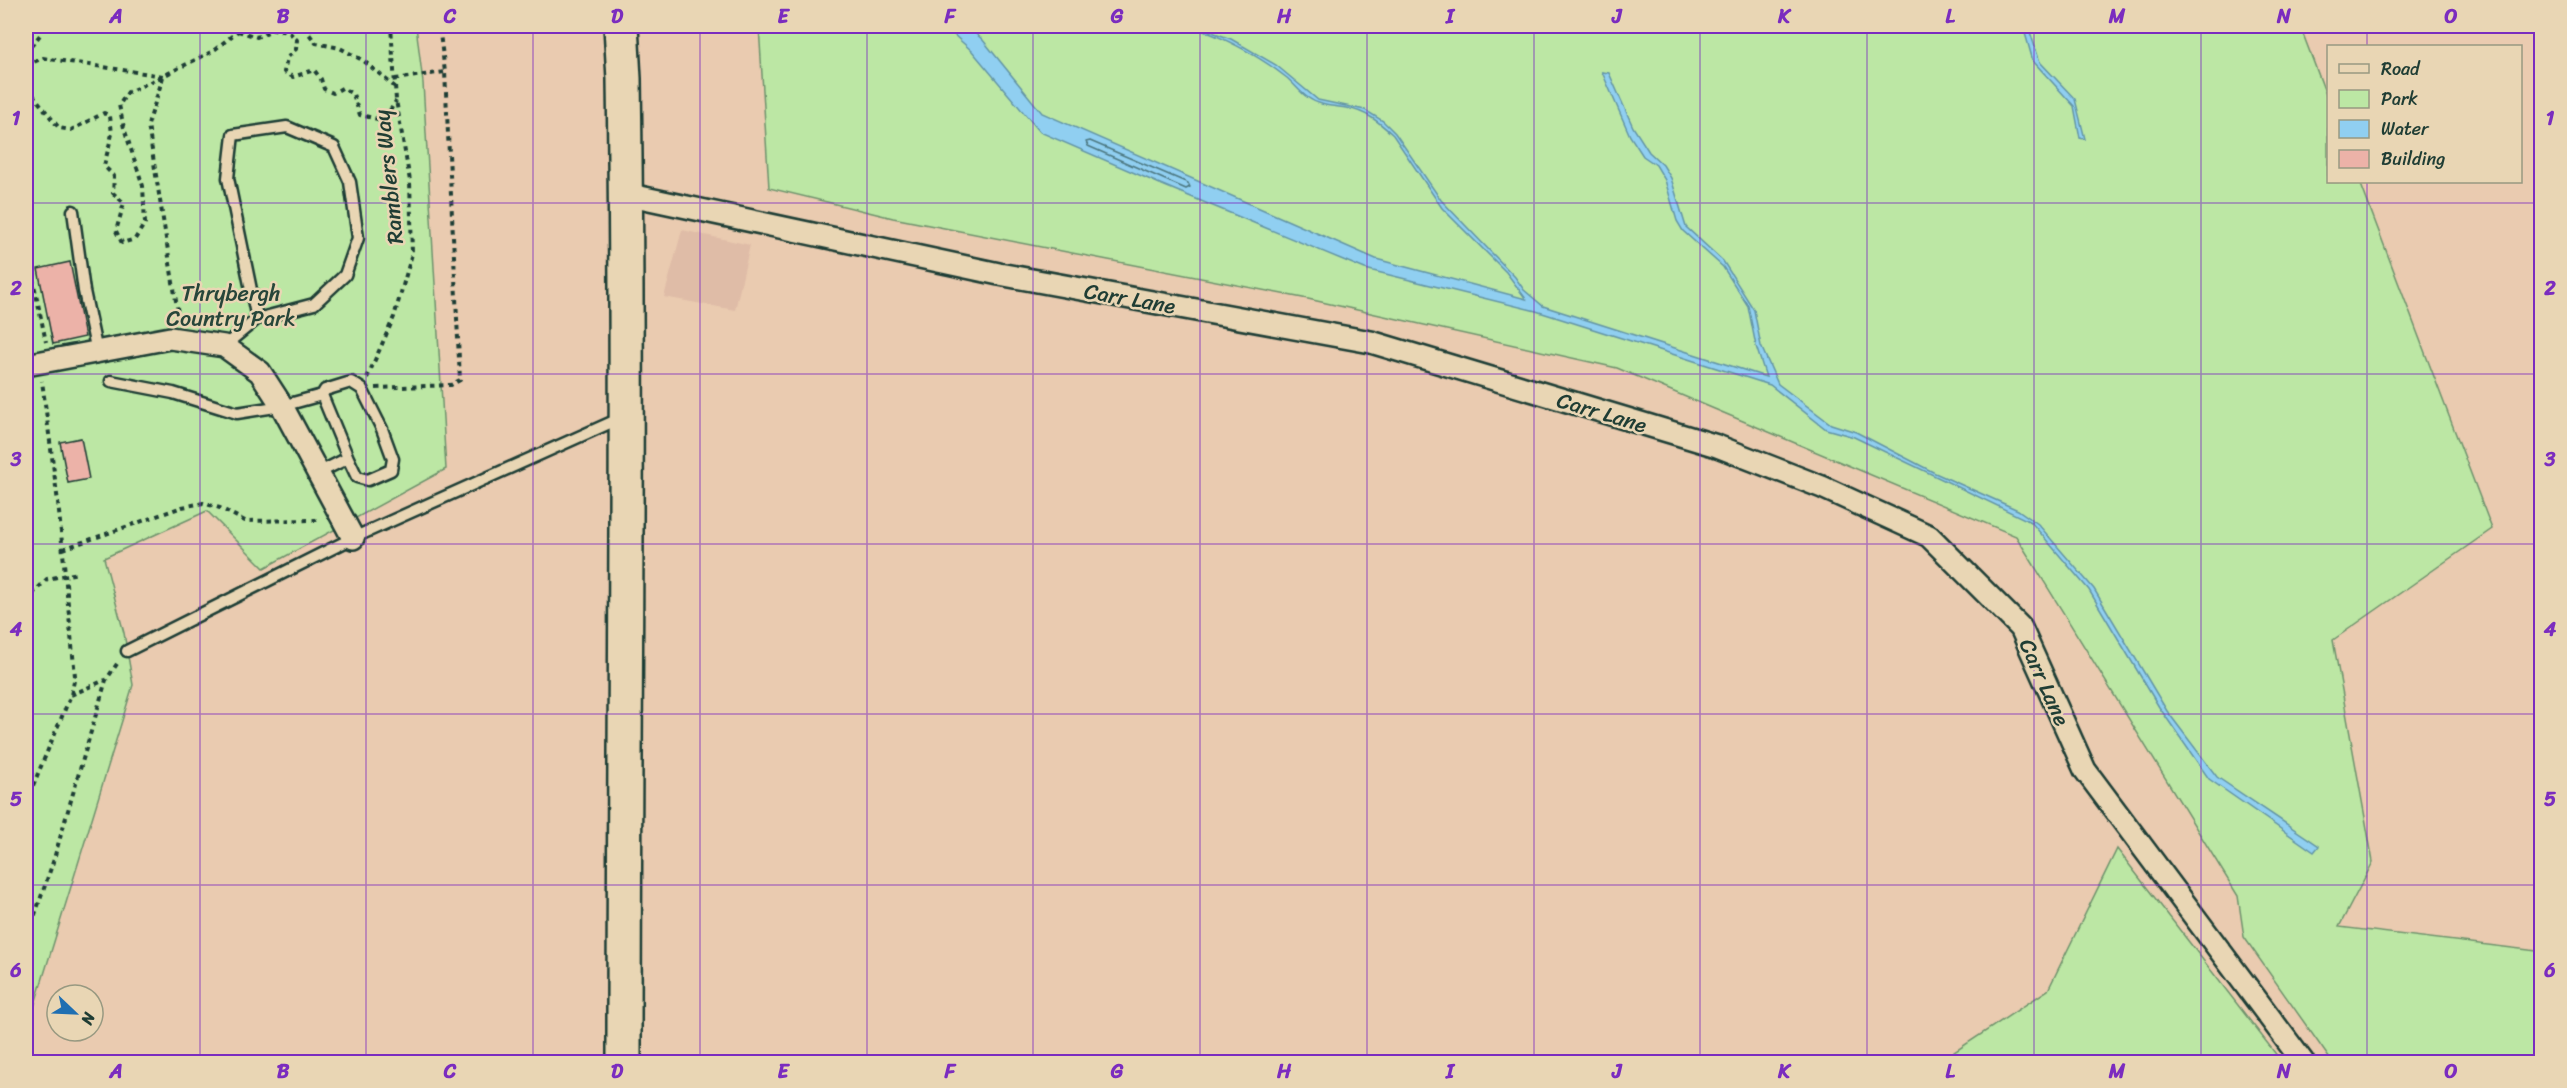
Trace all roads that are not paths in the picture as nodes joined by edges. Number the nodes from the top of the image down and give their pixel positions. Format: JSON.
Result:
{"nodes":[{"id":1,"x":621,"y":26,"type":"edge"},
{"id":2,"x":626,"y":194,"type":"junction"},
{"id":3,"x":73,"y":211,"type":"dead end"},
{"id":4,"x":257,"y":319,"type":"junction"},
{"id":5,"x":224,"y":346,"type":"junction"},
{"id":6,"x":97,"y":352,"type":"junction"},
{"id":7,"x":30,"y":364,"type":"edge"},
{"id":8,"x":111,"y":381,"type":"dead end"},
{"id":9,"x":322,"y":395,"type":"junction"},
{"id":10,"x":282,"y":406,"type":"junction"},
{"id":11,"x":627,"y":415,"type":"junction"},
{"id":12,"x":348,"y":458,"type":"junction"},
{"id":13,"x":318,"y":473,"type":"junction"},
{"id":14,"x":353,"y":538,"type":"junction"},
{"id":15,"x":127,"y":651,"type":"road end"},
{"id":16,"x":624,"y":1062,"type":"edge"},
{"id":17,"x":2303,"y":1062,"type":"edge"}],
"edges":[{"from":1,"to":2,"type":"main road"},
{"from":2,"to":11,"type":"main road"},
{"from":2,"to":17,"type":"street","name":"Carr Lane"},
{"from":3,"to":6,"type":"lane"},
{"from":4,"to":4,"type":"lane"},
{"from":4,"to":5,"type":"lane"},
{"from":5,"to":6,"type":"street"},
{"from":5,"to":10,"type":"street"},
{"from":6,"to":7,"type":"street"},
{"from":8,"to":10,"type":"lane"},
{"from":9,"to":10,"type":"lane"},
{"from":9,"to":12,"type":"lane"},
{"from":9,"to":12,"type":"lane"},
{"from":10,"to":13,"type":"street"},
{"from":11,"to":14,"type":"lane"},
{"from":11,"to":16,"type":"main road"},
{"from":12,"to":13,"type":"lane"},
{"from":13,"to":14,"type":"street"},
{"from":14,"to":15,"type":"lane"}]}
